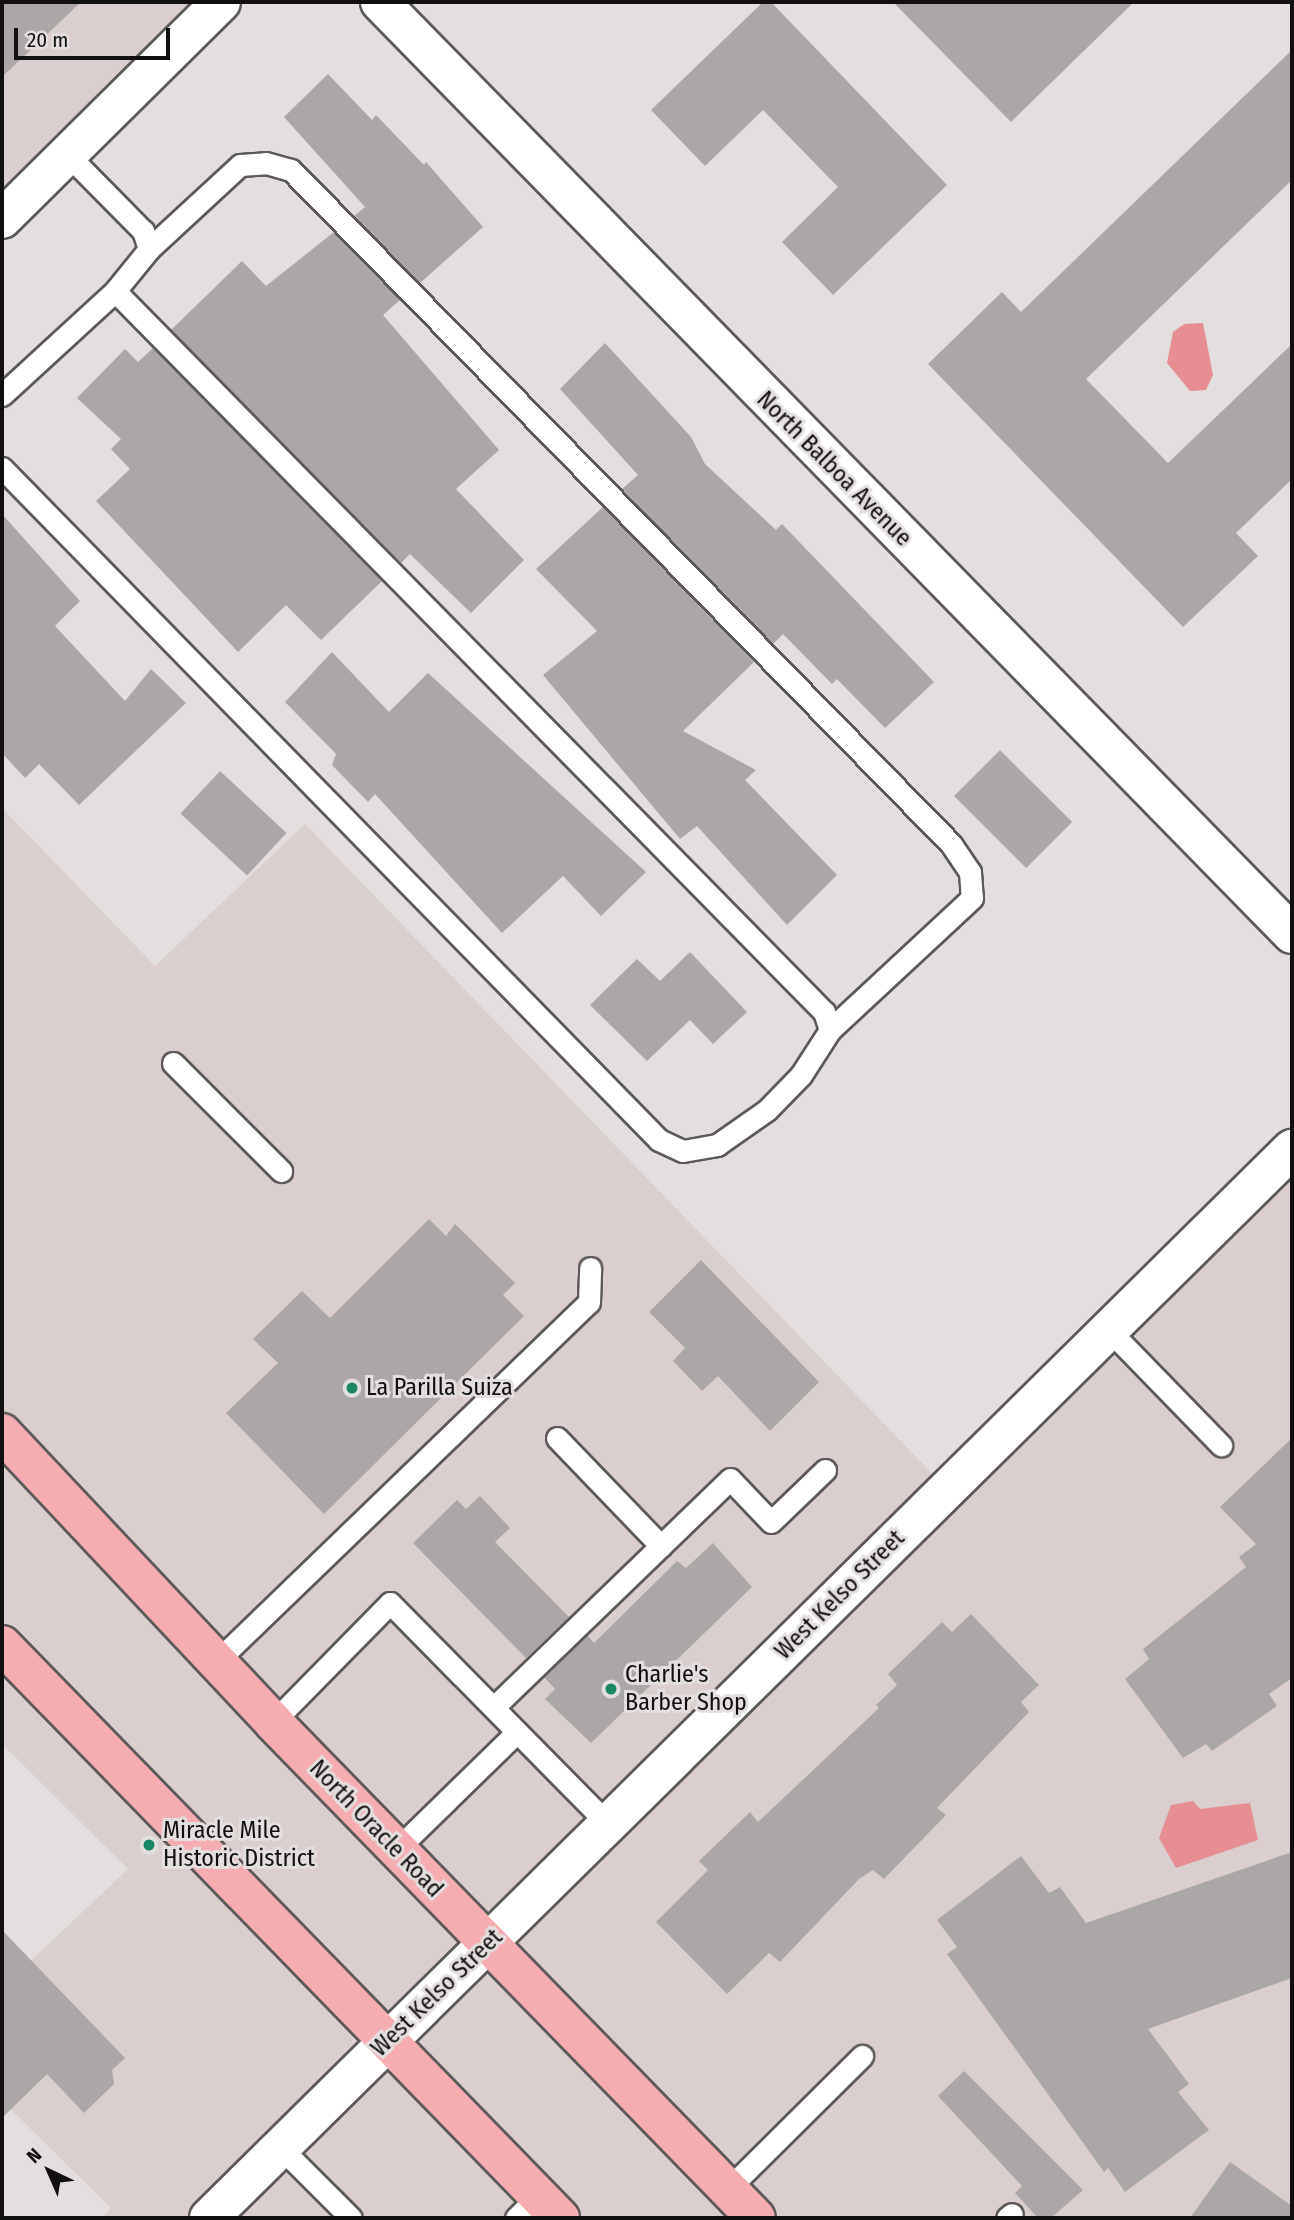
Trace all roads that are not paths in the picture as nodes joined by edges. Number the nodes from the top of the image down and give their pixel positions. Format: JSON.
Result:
{"nodes":[{"id":1,"x":221,"y":2,"type":"edge"},
{"id":2,"x":380,"y":2,"type":"edge"},
{"id":3,"x":67,"y":154,"type":"junction"},
{"id":4,"x":2,"y":219,"type":"edge"},
{"id":5,"x":149,"y":249,"type":"junction"},
{"id":6,"x":115,"y":291,"type":"junction"},
{"id":7,"x":2,"y":395,"type":"edge"},
{"id":8,"x":2,"y":468,"type":"edge"},
{"id":9,"x":1292,"y":934,"type":"edge"},
{"id":10,"x":830,"y":1030,"type":"junction"},
{"id":11,"x":173,"y":1063,"type":"dead end"},
{"id":12,"x":1292,"y":1149,"type":"edge"},
{"id":13,"x":281,"y":1171,"type":"dead end"},
{"id":14,"x":590,"y":1268,"type":"dead end"},
{"id":15,"x":1109,"y":1330,"type":"junction"},
{"id":16,"x":2,"y":1433,"type":"edge"},
{"id":17,"x":557,"y":1438,"type":"dead end"},
{"id":18,"x":1222,"y":1445,"type":"dead end"},
{"id":19,"x":825,"y":1470,"type":"dead end"},
{"id":20,"x":661,"y":1546,"type":"junction"},
{"id":21,"x":2,"y":1645,"type":"edge"},
{"id":22,"x":216,"y":1662,"type":"junction"},
{"id":23,"x":494,"y":1707,"type":"junction"},
{"id":24,"x":273,"y":1722,"type":"junction"},
{"id":25,"x":517,"y":1732,"type":"junction"},
{"id":26,"x":608,"y":1824,"type":"junction"},
{"id":27,"x":396,"y":1850,"type":"junction"},
{"id":28,"x":488,"y":1943,"type":"junction"},
{"id":29,"x":386,"y":2042,"type":"junction"},
{"id":30,"x":862,"y":2056,"type":"dead end"},
{"id":31,"x":280,"y":2147,"type":"junction"},
{"id":32,"x":728,"y":2189,"type":"junction"},
{"id":33,"x":538,"y":2211,"type":"edge"},
{"id":34,"x":209,"y":2218,"type":"edge"},
{"id":35,"x":351,"y":2218,"type":"edge"},
{"id":36,"x":756,"y":2218,"type":"edge"}],
"edges":[{"from":1,"to":3,"type":"street"},
{"from":2,"to":9,"type":"street","name":"North Balboa Avenue"},
{"from":3,"to":4,"type":"street"},
{"from":3,"to":5,"type":"lane"},
{"from":5,"to":6,"type":"lane"},
{"from":5,"to":10,"type":"lane"},
{"from":6,"to":7,"type":"lane"},
{"from":6,"to":10,"type":"lane"},
{"from":8,"to":10,"type":"lane"},
{"from":11,"to":13,"type":"lane"},
{"from":12,"to":15,"type":"street","name":"West Kelso Street"},
{"from":14,"to":22,"type":"lane"},
{"from":15,"to":18,"type":"lane"},
{"from":15,"to":26,"type":"street","name":"West Kelso Street"},
{"from":16,"to":22,"type":"main road","name":"North Oracle Road"},
{"from":17,"to":20,"type":"lane"},
{"from":19,"to":20,"type":"lane"},
{"from":20,"to":23,"type":"lane"},
{"from":21,"to":29,"type":"main road"},
{"from":22,"to":24,"type":"main road","name":"North Oracle Road"},
{"from":23,"to":24,"type":"lane"},
{"from":23,"to":25,"type":"lane"},
{"from":24,"to":27,"type":"main road","name":"North Oracle Road"},
{"from":25,"to":26,"type":"lane"},
{"from":25,"to":27,"type":"lane"},
{"from":26,"to":28,"type":"street","name":"West Kelso Street"},
{"from":27,"to":28,"type":"main road","name":"North Oracle Road"},
{"from":28,"to":29,"type":"street","name":"West Kelso Street"},
{"from":28,"to":32,"type":"main road","name":"North Oracle Road"},
{"from":29,"to":31,"type":"street","name":"West Kelso Street"},
{"from":29,"to":33,"type":"main road"},
{"from":30,"to":32,"type":"lane"},
{"from":31,"to":34,"type":"street","name":"West Kelso Street"},
{"from":31,"to":35,"type":"lane"},
{"from":32,"to":36,"type":"main road","name":"North Oracle Road"}]}
